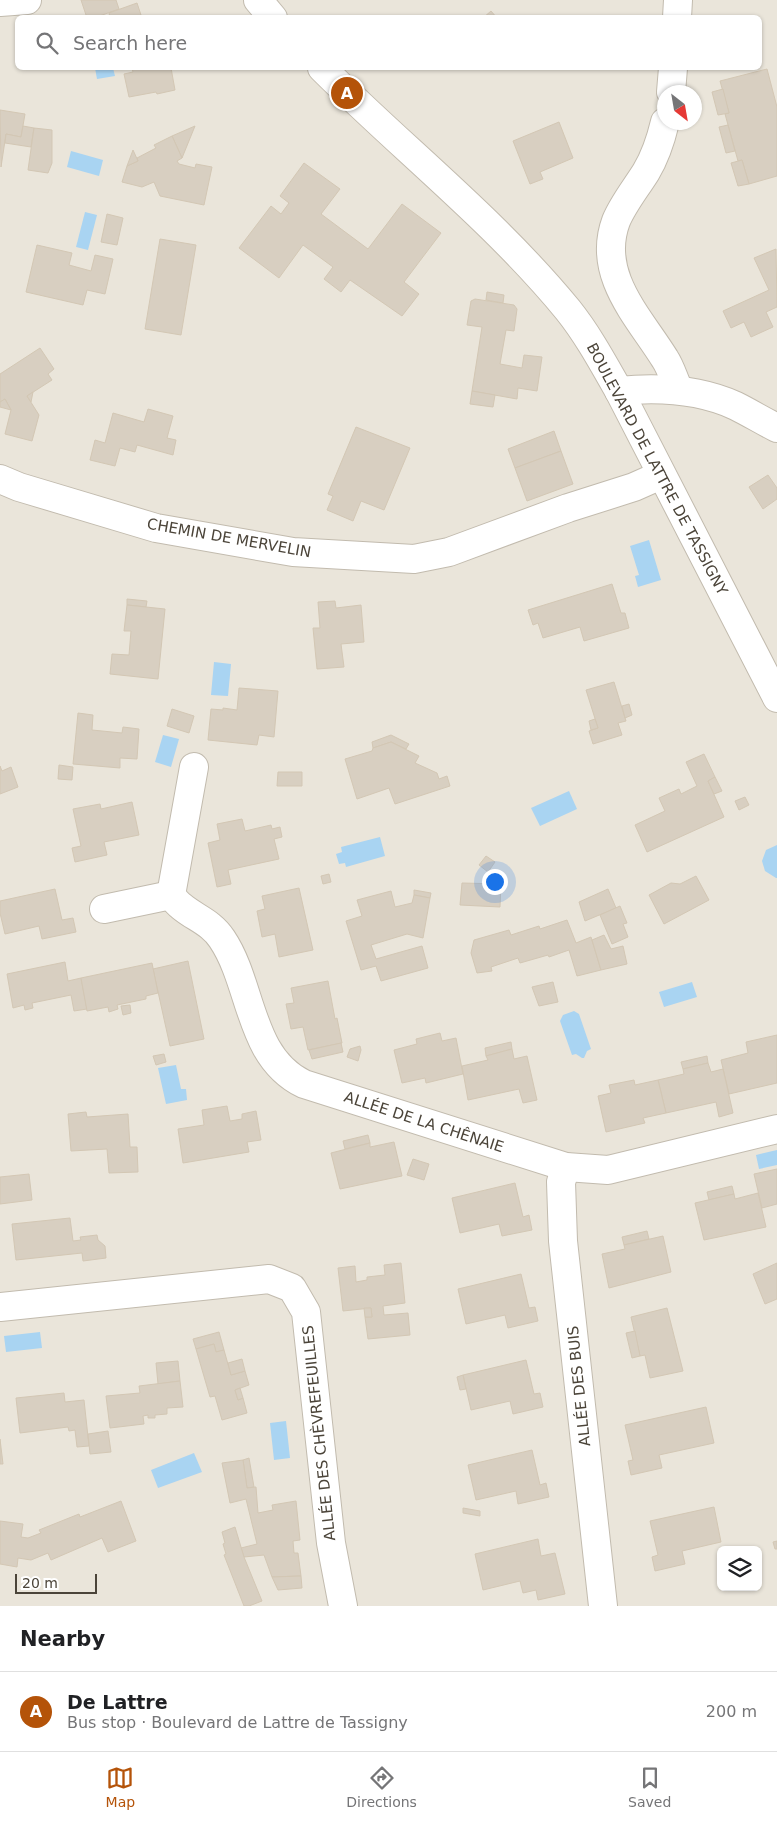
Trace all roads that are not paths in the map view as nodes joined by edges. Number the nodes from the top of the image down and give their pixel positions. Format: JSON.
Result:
{"nodes":[{"id":1,"x":27,"y":0,"type":"edge"},
{"id":2,"x":258,"y":0,"type":"edge"},
{"id":3,"x":678,"y":0,"type":"edge"},
{"id":4,"x":0,"y":2,"type":"edge"},
{"id":5,"x":270,"y":15,"type":"edge"},
{"id":6,"x":676,"y":15,"type":"edge"},
{"id":7,"x":324,"y":70,"type":"edge"},
{"id":8,"x":673,"y":70,"type":"edge"},
{"id":9,"x":672,"y":85,"type":"edge"},
{"id":10,"x":663,"y":130,"type":"edge"},
{"id":11,"x":679,"y":390,"type":"junction"},
{"id":12,"x":619,"y":391,"type":"junction"},
{"id":13,"x":777,"y":428,"type":"edge"},
{"id":14,"x":661,"y":475,"type":"junction"},
{"id":15,"x":0,"y":479,"type":"edge"},
{"id":16,"x":777,"y":698,"type":"edge"},
{"id":17,"x":194,"y":768,"type":"dead end"},
{"id":18,"x":171,"y":895,"type":"junction"},
{"id":19,"x":104,"y":909,"type":"dead end"},
{"id":20,"x":777,"y":1129,"type":"edge"},
{"id":21,"x":566,"y":1167,"type":"junction"},
{"id":22,"x":0,"y":1307,"type":"edge"},
{"id":23,"x":343,"y":1606,"type":"edge"},
{"id":24,"x":603,"y":1606,"type":"edge"}],
"edges":[{"from":1,"to":4,"type":"street"},
{"from":2,"to":5,"type":"street"},
{"from":3,"to":6,"type":"street"},
{"from":7,"to":12,"type":"street","name":"BOULEVARD DE LATTRE DE TASSIGNY"},
{"from":8,"to":9,"type":"street"},
{"from":10,"to":11,"type":"street"},
{"from":11,"to":12,"type":"street"},
{"from":11,"to":13,"type":"street"},
{"from":12,"to":14,"type":"street","name":"BOULEVARD DE LATTRE DE TASSIGNY"},
{"from":14,"to":15,"type":"street","name":"CHEMIN DE MERVELIN"},
{"from":14,"to":16,"type":"street","name":"BOULEVARD DE LATTRE DE TASSIGNY"},
{"from":17,"to":18,"type":"street"},
{"from":18,"to":19,"type":"street"},
{"from":18,"to":21,"type":"street","name":"ALLÉE DE LA CHÊNAIE"},
{"from":20,"to":21,"type":"street","name":"ALLÉE DE LA CHÊNAIE"},
{"from":21,"to":24,"type":"street","name":"ALLÉE DES BUIS"},
{"from":22,"to":23,"type":"street","name":"ALLÉE DES CHÈVREFEUILLES"}]}
